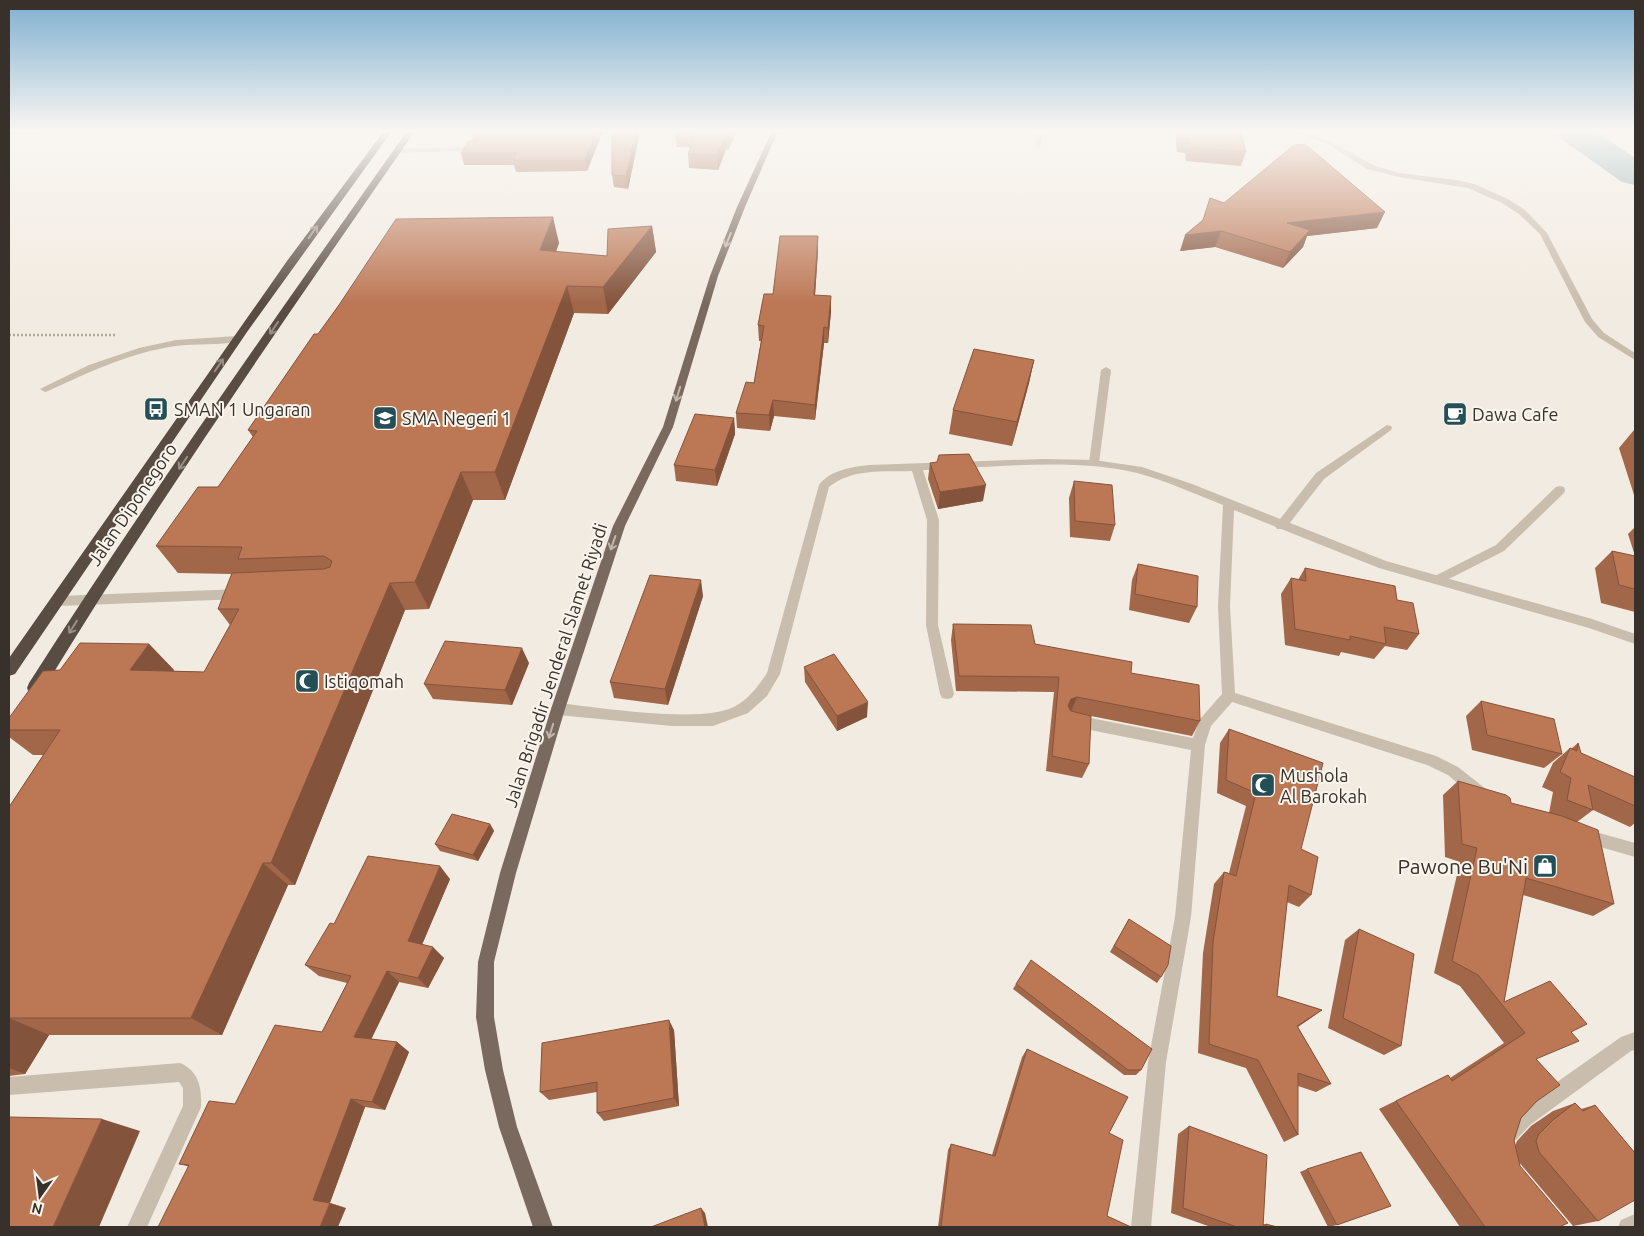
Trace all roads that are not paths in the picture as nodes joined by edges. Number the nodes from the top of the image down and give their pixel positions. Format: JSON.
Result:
{"nodes":[{"id":1,"x":344,"y":189,"type":"edge"},
{"id":2,"x":368,"y":189,"type":"edge"},
{"id":3,"x":749,"y":189,"type":"edge"},
{"id":4,"x":1478,"y":189,"type":"edge"},
{"id":5,"x":272,"y":309,"type":"junction"},
{"id":6,"x":237,"y":339,"type":"junction"},
{"id":7,"x":1635,"y":357,"type":"edge"},
{"id":8,"x":1106,"y":370,"type":"dead end"},
{"id":9,"x":45,"y":389,"type":"dead end"},
{"id":10,"x":207,"y":405,"type":"junction"},
{"id":11,"x":1387,"y":428,"type":"dead end"},
{"id":12,"x":1094,"y":463,"type":"junction"},
{"id":13,"x":916,"y":466,"type":"junction"},
{"id":14,"x":1560,"y":490,"type":"dead end"},
{"id":15,"x":1229,"y":505,"type":"junction"},
{"id":16,"x":1281,"y":526,"type":"junction"},
{"id":17,"x":1437,"y":580,"type":"junction"},
{"id":18,"x":254,"y":594,"type":"edge"},
{"id":19,"x":58,"y":600,"type":"junction"},
{"id":20,"x":90,"y":600,"type":"junction"},
{"id":21,"x":1635,"y":639,"type":"edge"},
{"id":22,"x":9,"y":670,"type":"edge"},
{"id":23,"x":948,"y":694,"type":"dead end"},
{"id":24,"x":1229,"y":696,"type":"junction"},
{"id":25,"x":27,"y":701,"type":"edge"},
{"id":26,"x":558,"y":709,"type":"junction"},
{"id":27,"x":1071,"y":720,"type":"edge"},
{"id":28,"x":1198,"y":745,"type":"junction"},
{"id":29,"x":1490,"y":800,"type":"edge"},
{"id":30,"x":1573,"y":832,"type":"edge"},
{"id":31,"x":1635,"y":850,"type":"edge"},
{"id":32,"x":1635,"y":1041,"type":"edge"},
{"id":33,"x":9,"y":1086,"type":"edge"},
{"id":34,"x":1503,"y":1148,"type":"edge"},
{"id":35,"x":1635,"y":1224,"type":"edge"},
{"id":36,"x":138,"y":1227,"type":"edge"},
{"id":37,"x":543,"y":1227,"type":"edge"},
{"id":38,"x":1141,"y":1227,"type":"edge"},
{"id":39,"x":1628,"y":1227,"type":"edge"}],
"edges":[{"from":5,"to":1,"type":"highway","name":"Jalan Diponegoro","one_way":true},
{"from":2,"to":5,"type":"highway","name":"Jalan Diponegoro"},
{"from":3,"to":26,"type":"main road","name":"Jalan Brigadir Jenderal Slamet Riyadi","one_way":true},
{"from":4,"to":7,"type":"street"},
{"from":5,"to":6,"type":"highway","name":"Jalan Diponegoro"},
{"from":5,"to":10,"type":"highway","name":"Jalan Diponegoro","one_way":true},
{"from":6,"to":9,"type":"street"},
{"from":10,"to":6,"type":"highway","name":"Jalan Diponegoro","one_way":true},
{"from":8,"to":12,"type":"street"},
{"from":10,"to":19,"type":"highway","name":"Jalan Diponegoro"},
{"from":10,"to":20,"type":"highway","name":"Jalan Diponegoro","one_way":true},
{"from":11,"to":16,"type":"street"},
{"from":12,"to":13,"type":"street"},
{"from":12,"to":15,"type":"street"},
{"from":13,"to":23,"type":"street"},
{"from":13,"to":26,"type":"street"},
{"from":14,"to":17,"type":"street"},
{"from":15,"to":16,"type":"street"},
{"from":15,"to":24,"type":"street"},
{"from":16,"to":17,"type":"street"},
{"from":17,"to":21,"type":"street"},
{"from":18,"to":20,"type":"street"},
{"from":19,"to":20,"type":"street"},
{"from":19,"to":22,"type":"highway","name":"Jalan Diponegoro"},
{"from":20,"to":25,"type":"highway","name":"Jalan Diponegoro","one_way":true},
{"from":24,"to":28,"type":"street"},
{"from":24,"to":29,"type":"street"},
{"from":26,"to":37,"type":"main road","name":"Jalan Brigadir Jenderal Slamet Riyadi","one_way":true},
{"from":27,"to":28,"type":"street"},
{"from":28,"to":38,"type":"street"},
{"from":30,"to":31,"type":"street"},
{"from":32,"to":34,"type":"street"},
{"from":33,"to":36,"type":"street"},
{"from":35,"to":39,"type":"street"}]}
